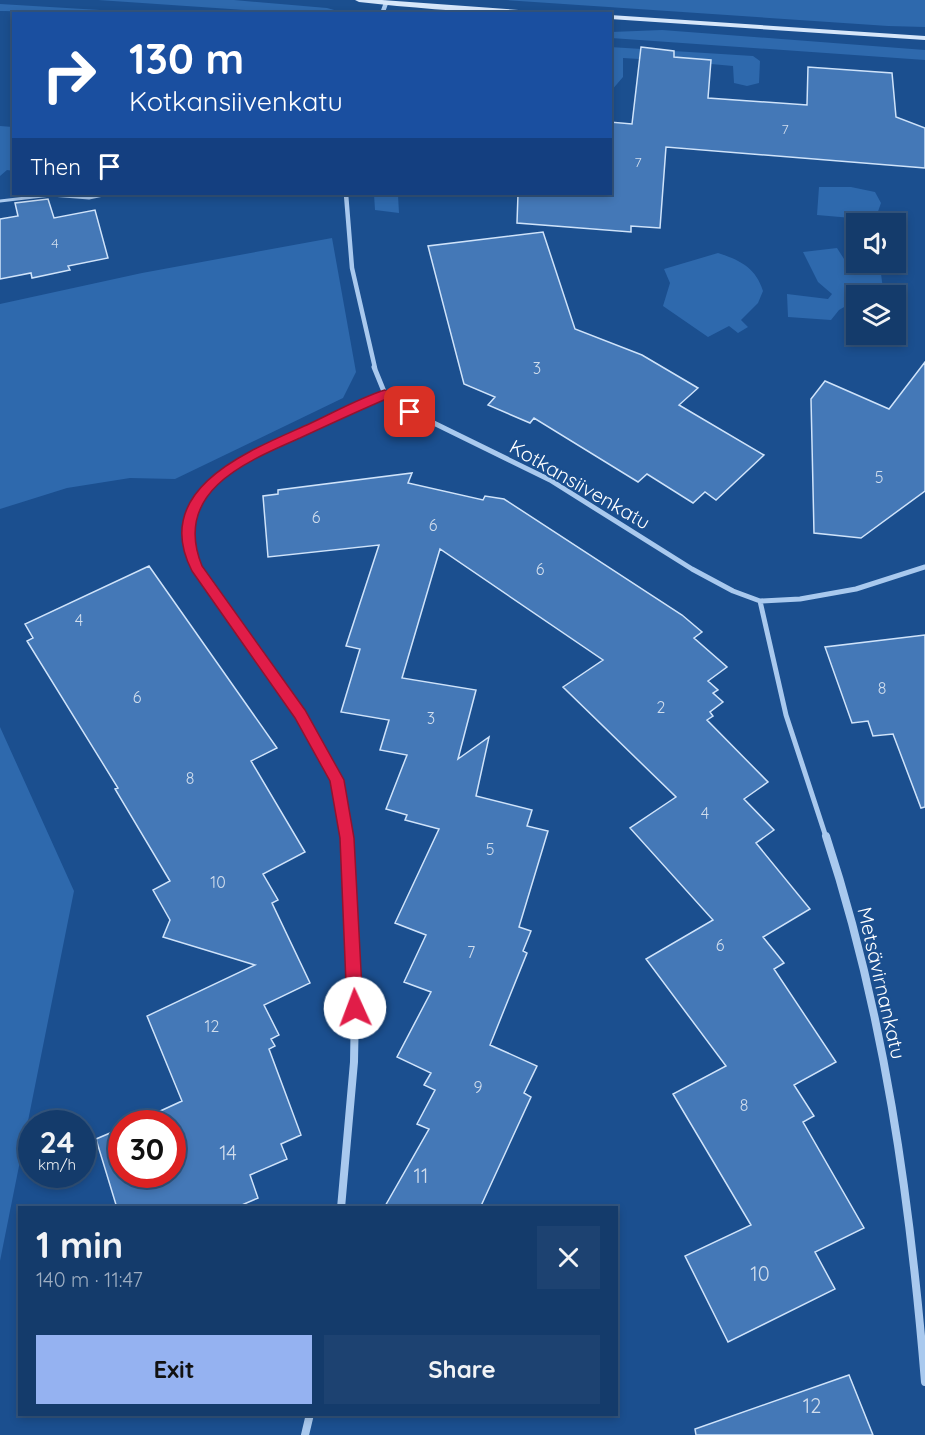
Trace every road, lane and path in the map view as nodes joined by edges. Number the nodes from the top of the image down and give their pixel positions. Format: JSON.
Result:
{"nodes":[{"id":1,"x":359,"y":0,"type":"edge"},
{"id":2,"x":386,"y":3,"type":"junction"},
{"id":3,"x":383,"y":12,"type":"edge"},
{"id":4,"x":517,"y":12,"type":"edge"},
{"id":5,"x":612,"y":17,"type":"edge"},
{"id":6,"x":925,"y":38,"type":"edge"},
{"id":7,"x":51,"y":195,"type":"edge"},
{"id":8,"x":51,"y":195,"type":"edge"},
{"id":9,"x":103,"y":195,"type":"edge"},
{"id":10,"x":346,"y":195,"type":"edge"},
{"id":11,"x":0,"y":201,"type":"edge"},
{"id":12,"x":385,"y":394,"type":"junction"},
{"id":13,"x":925,"y":567,"type":"edge"},
{"id":14,"x":760,"y":601,"type":"junction"},
{"id":15,"x":341,"y":1206,"type":"edge"},
{"id":16,"x":925,"y":1382,"type":"edge"},
{"id":17,"x":310,"y":1416,"type":"edge"},
{"id":18,"x":305,"y":1435,"type":"edge"}],
"edges":[{"from":1,"to":2,"type":"main road"},
{"from":2,"to":3,"type":"street"},
{"from":2,"to":4,"type":"main road"},
{"from":5,"to":6,"type":"main road"},
{"from":7,"to":9,"type":"lane"},
{"from":8,"to":11,"type":"lane"},
{"from":10,"to":12,"type":"street"},
{"from":12,"to":14,"type":"street","name":"Kotkansiivenkatu"},
{"from":12,"to":15,"type":"street"},
{"from":13,"to":14,"type":"street","name":"Kotkansiivenkatu"},
{"from":14,"to":16,"type":"street","name":"Metsävirnankatu"},
{"from":17,"to":18,"type":"street"}]}
